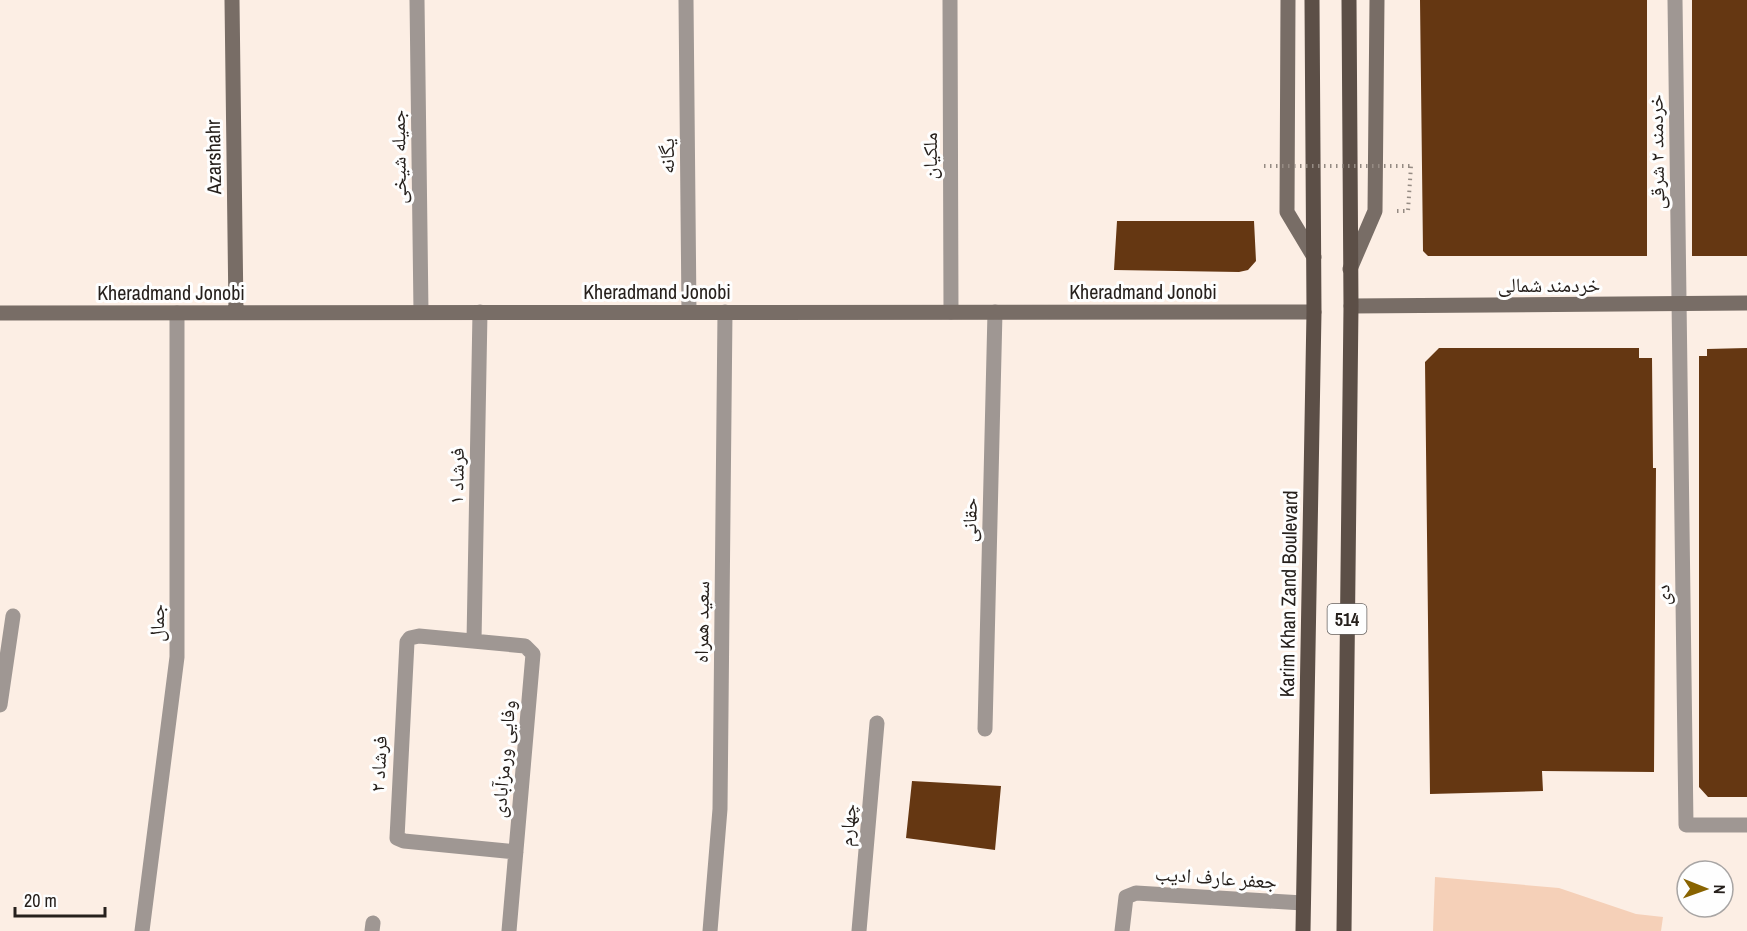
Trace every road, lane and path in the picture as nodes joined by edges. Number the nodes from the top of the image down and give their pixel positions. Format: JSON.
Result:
{"nodes":[{"id":1,"x":232,"y":0,"type":"edge"},
{"id":2,"x":417,"y":0,"type":"edge"},
{"id":3,"x":686,"y":0,"type":"edge"},
{"id":4,"x":950,"y":0,"type":"edge"},
{"id":5,"x":1288,"y":0,"type":"edge"},
{"id":6,"x":1312,"y":0,"type":"edge"},
{"id":7,"x":1349,"y":0,"type":"edge"},
{"id":8,"x":1377,"y":0,"type":"edge"},
{"id":9,"x":1675,"y":0,"type":"edge"},
{"id":10,"x":1264,"y":165,"type":"dead end"},
{"id":11,"x":1408,"y":211,"type":"dead end"},
{"id":12,"x":1314,"y":257,"type":"junction"},
{"id":13,"x":1350,"y":269,"type":"junction"},
{"id":14,"x":1747,"y":303,"type":"edge"},
{"id":15,"x":1679,"y":304,"type":"junction"},
{"id":16,"x":1351,"y":306,"type":"junction"},
{"id":17,"x":421,"y":312,"type":"junction"},
{"id":18,"x":480,"y":312,"type":"junction"},
{"id":19,"x":688,"y":312,"type":"junction"},
{"id":20,"x":725,"y":312,"type":"junction"},
{"id":21,"x":951,"y":312,"type":"junction"},
{"id":22,"x":995,"y":312,"type":"junction"},
{"id":23,"x":1314,"y":312,"type":"junction"},
{"id":24,"x":0,"y":313,"type":"edge"},
{"id":25,"x":177,"y":313,"type":"junction"},
{"id":26,"x":236,"y":313,"type":"junction"},
{"id":27,"x":13,"y":616,"type":"dead end"},
{"id":28,"x":474,"y":641,"type":"junction"},
{"id":29,"x":0,"y":705,"type":"edge"},
{"id":30,"x":877,"y":723,"type":"dead end"},
{"id":31,"x":985,"y":729,"type":"dead end"},
{"id":32,"x":1747,"y":825,"type":"edge"},
{"id":33,"x":516,"y":852,"type":"junction"},
{"id":34,"x":1303,"y":903,"type":"junction"},
{"id":35,"x":142,"y":931,"type":"edge"},
{"id":36,"x":509,"y":931,"type":"edge"},
{"id":37,"x":710,"y":931,"type":"edge"},
{"id":38,"x":860,"y":931,"type":"edge"},
{"id":39,"x":1122,"y":931,"type":"edge"},
{"id":40,"x":1303,"y":931,"type":"edge"},
{"id":41,"x":1344,"y":931,"type":"edge"}],
"edges":[{"from":1,"to":26,"type":"street","name":"Azarshahr"},
{"from":2,"to":17,"type":"street","name":"جمیله شیخی"},
{"from":3,"to":19,"type":"street","name":"یگانه"},
{"from":4,"to":21,"type":"street","name":"ملکیان"},
{"from":5,"to":12,"type":"street"},
{"from":6,"to":12,"type":"main road","name":"Karim Khan Zand Boulevard","number":"514"},
{"from":7,"to":13,"type":"main road","number":"514"},
{"from":8,"to":13,"type":"street"},
{"from":9,"to":15,"type":"street","name":"خردمند ۲ شرقی"},
{"from":10,"to":11,"type":"path","bridge":true},
{"from":12,"to":23,"type":"main road","name":"Karim Khan Zand Boulevard","number":"514"},
{"from":13,"to":16,"type":"main road","number":"514"},
{"from":14,"to":15,"type":"street","name":"خردمند شمالی"},
{"from":15,"to":16,"type":"street","name":"خردمند شمالی"},
{"from":15,"to":32,"type":"street","name":"دی"},
{"from":16,"to":41,"type":"main road","number":"514"},
{"from":17,"to":18,"type":"street","name":"Kheradmand Jonobi"},
{"from":17,"to":26,"type":"street","name":"Kheradmand Jonobi"},
{"from":18,"to":19,"type":"street","name":"Kheradmand Jonobi"},
{"from":18,"to":28,"type":"street","name":"فرشاد ۱"},
{"from":19,"to":20,"type":"street","name":"Kheradmand Jonobi"},
{"from":20,"to":21,"type":"street","name":"Kheradmand Jonobi"},
{"from":20,"to":37,"type":"street","name":"سعید همراه"},
{"from":21,"to":22,"type":"street","name":"Kheradmand Jonobi"},
{"from":22,"to":23,"type":"street","name":"Kheradmand Jonobi"},
{"from":22,"to":31,"type":"street","name":"حقانی"},
{"from":23,"to":34,"type":"main road","name":"Karim Khan Zand Boulevard","number":"514"},
{"from":24,"to":25,"type":"street","name":"Kheradmand Jonobi"},
{"from":25,"to":26,"type":"street","name":"Kheradmand Jonobi"},
{"from":25,"to":35,"type":"street","name":"جمال"},
{"from":27,"to":29,"type":"street"},
{"from":28,"to":33,"type":"street","name":"وفایی ورمزآبادی"},
{"from":28,"to":33,"type":"street","name":"فرشاد ۲"},
{"from":30,"to":38,"type":"street","name":"چهارم"},
{"from":33,"to":36,"type":"street","name":"وفایی ورمزآبادی"},
{"from":34,"to":39,"type":"street","name":"جعفر عارف ادیب"},
{"from":34,"to":40,"type":"main road","name":"Karim Khan Zand Boulevard","number":"514"}]}
